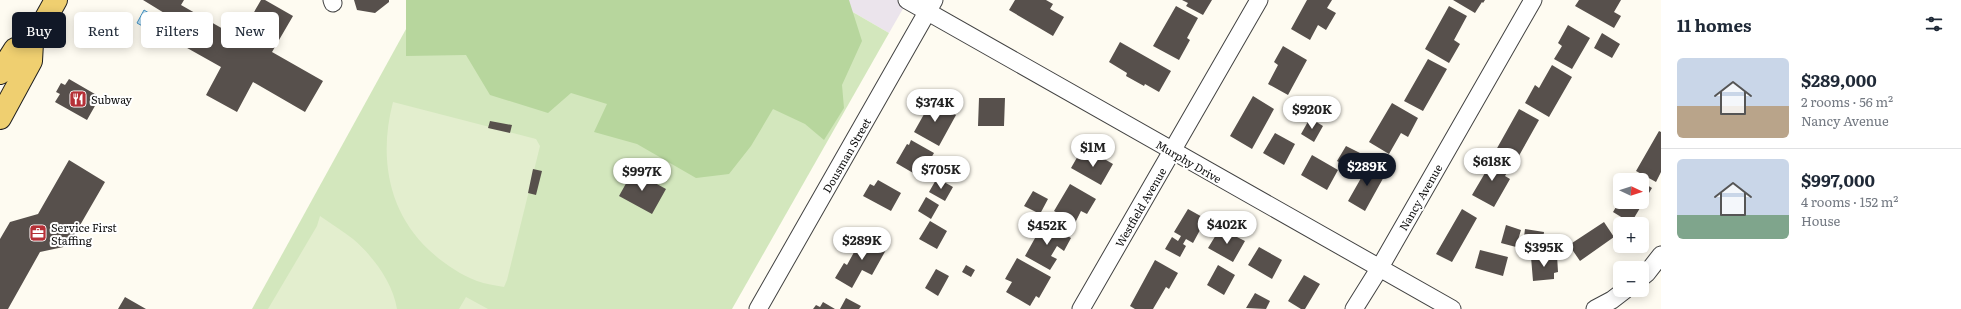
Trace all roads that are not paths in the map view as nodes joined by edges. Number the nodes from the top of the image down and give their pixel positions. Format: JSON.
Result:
{"nodes":[{"id":1,"x":56,"y":0,"type":"edge"},
{"id":2,"x":907,"y":0,"type":"edge"},
{"id":3,"x":1259,"y":0,"type":"edge"},
{"id":4,"x":1533,"y":0,"type":"edge"},
{"id":5,"x":931,"y":6,"type":"edge"},
{"id":6,"x":49,"y":12,"type":"edge"},
{"id":7,"x":17,"y":48,"type":"edge"},
{"id":8,"x":32,"y":48,"type":"edge"},
{"id":9,"x":0,"y":73,"type":"edge"},
{"id":10,"x":0,"y":118,"type":"edge"},
{"id":11,"x":1172,"y":151,"type":"junction"},
{"id":12,"x":1661,"y":255,"type":"edge"},
{"id":13,"x":1379,"y":269,"type":"junction"},
{"id":14,"x":1649,"y":272,"type":"edge"},
{"id":15,"x":1616,"y":297,"type":"edge"},
{"id":16,"x":758,"y":309,"type":"edge"},
{"id":17,"x":1081,"y":309,"type":"edge"},
{"id":18,"x":1354,"y":309,"type":"edge"},
{"id":19,"x":1452,"y":309,"type":"edge"},
{"id":20,"x":1595,"y":309,"type":"edge"}],
"edges":[{"from":1,"to":6,"type":"main road"},
{"from":2,"to":5,"type":"street","name":"Murphy Drive"},
{"from":3,"to":11,"type":"street","name":"Westfield Avenue"},
{"from":4,"to":13,"type":"street","name":"Nancy Avenue"},
{"from":5,"to":11,"type":"street","name":"Murphy Drive"},
{"from":5,"to":16,"type":"street","name":"Dousman Street"},
{"from":7,"to":9,"type":"main road"},
{"from":8,"to":10,"type":"main road"},
{"from":11,"to":13,"type":"street","name":"Murphy Drive"},
{"from":11,"to":17,"type":"street","name":"Westfield Avenue"},
{"from":12,"to":14,"type":"street"},
{"from":13,"to":18,"type":"street","name":"Nancy Avenue"},
{"from":13,"to":19,"type":"street","name":"Murphy Drive"},
{"from":15,"to":20,"type":"street"}]}
